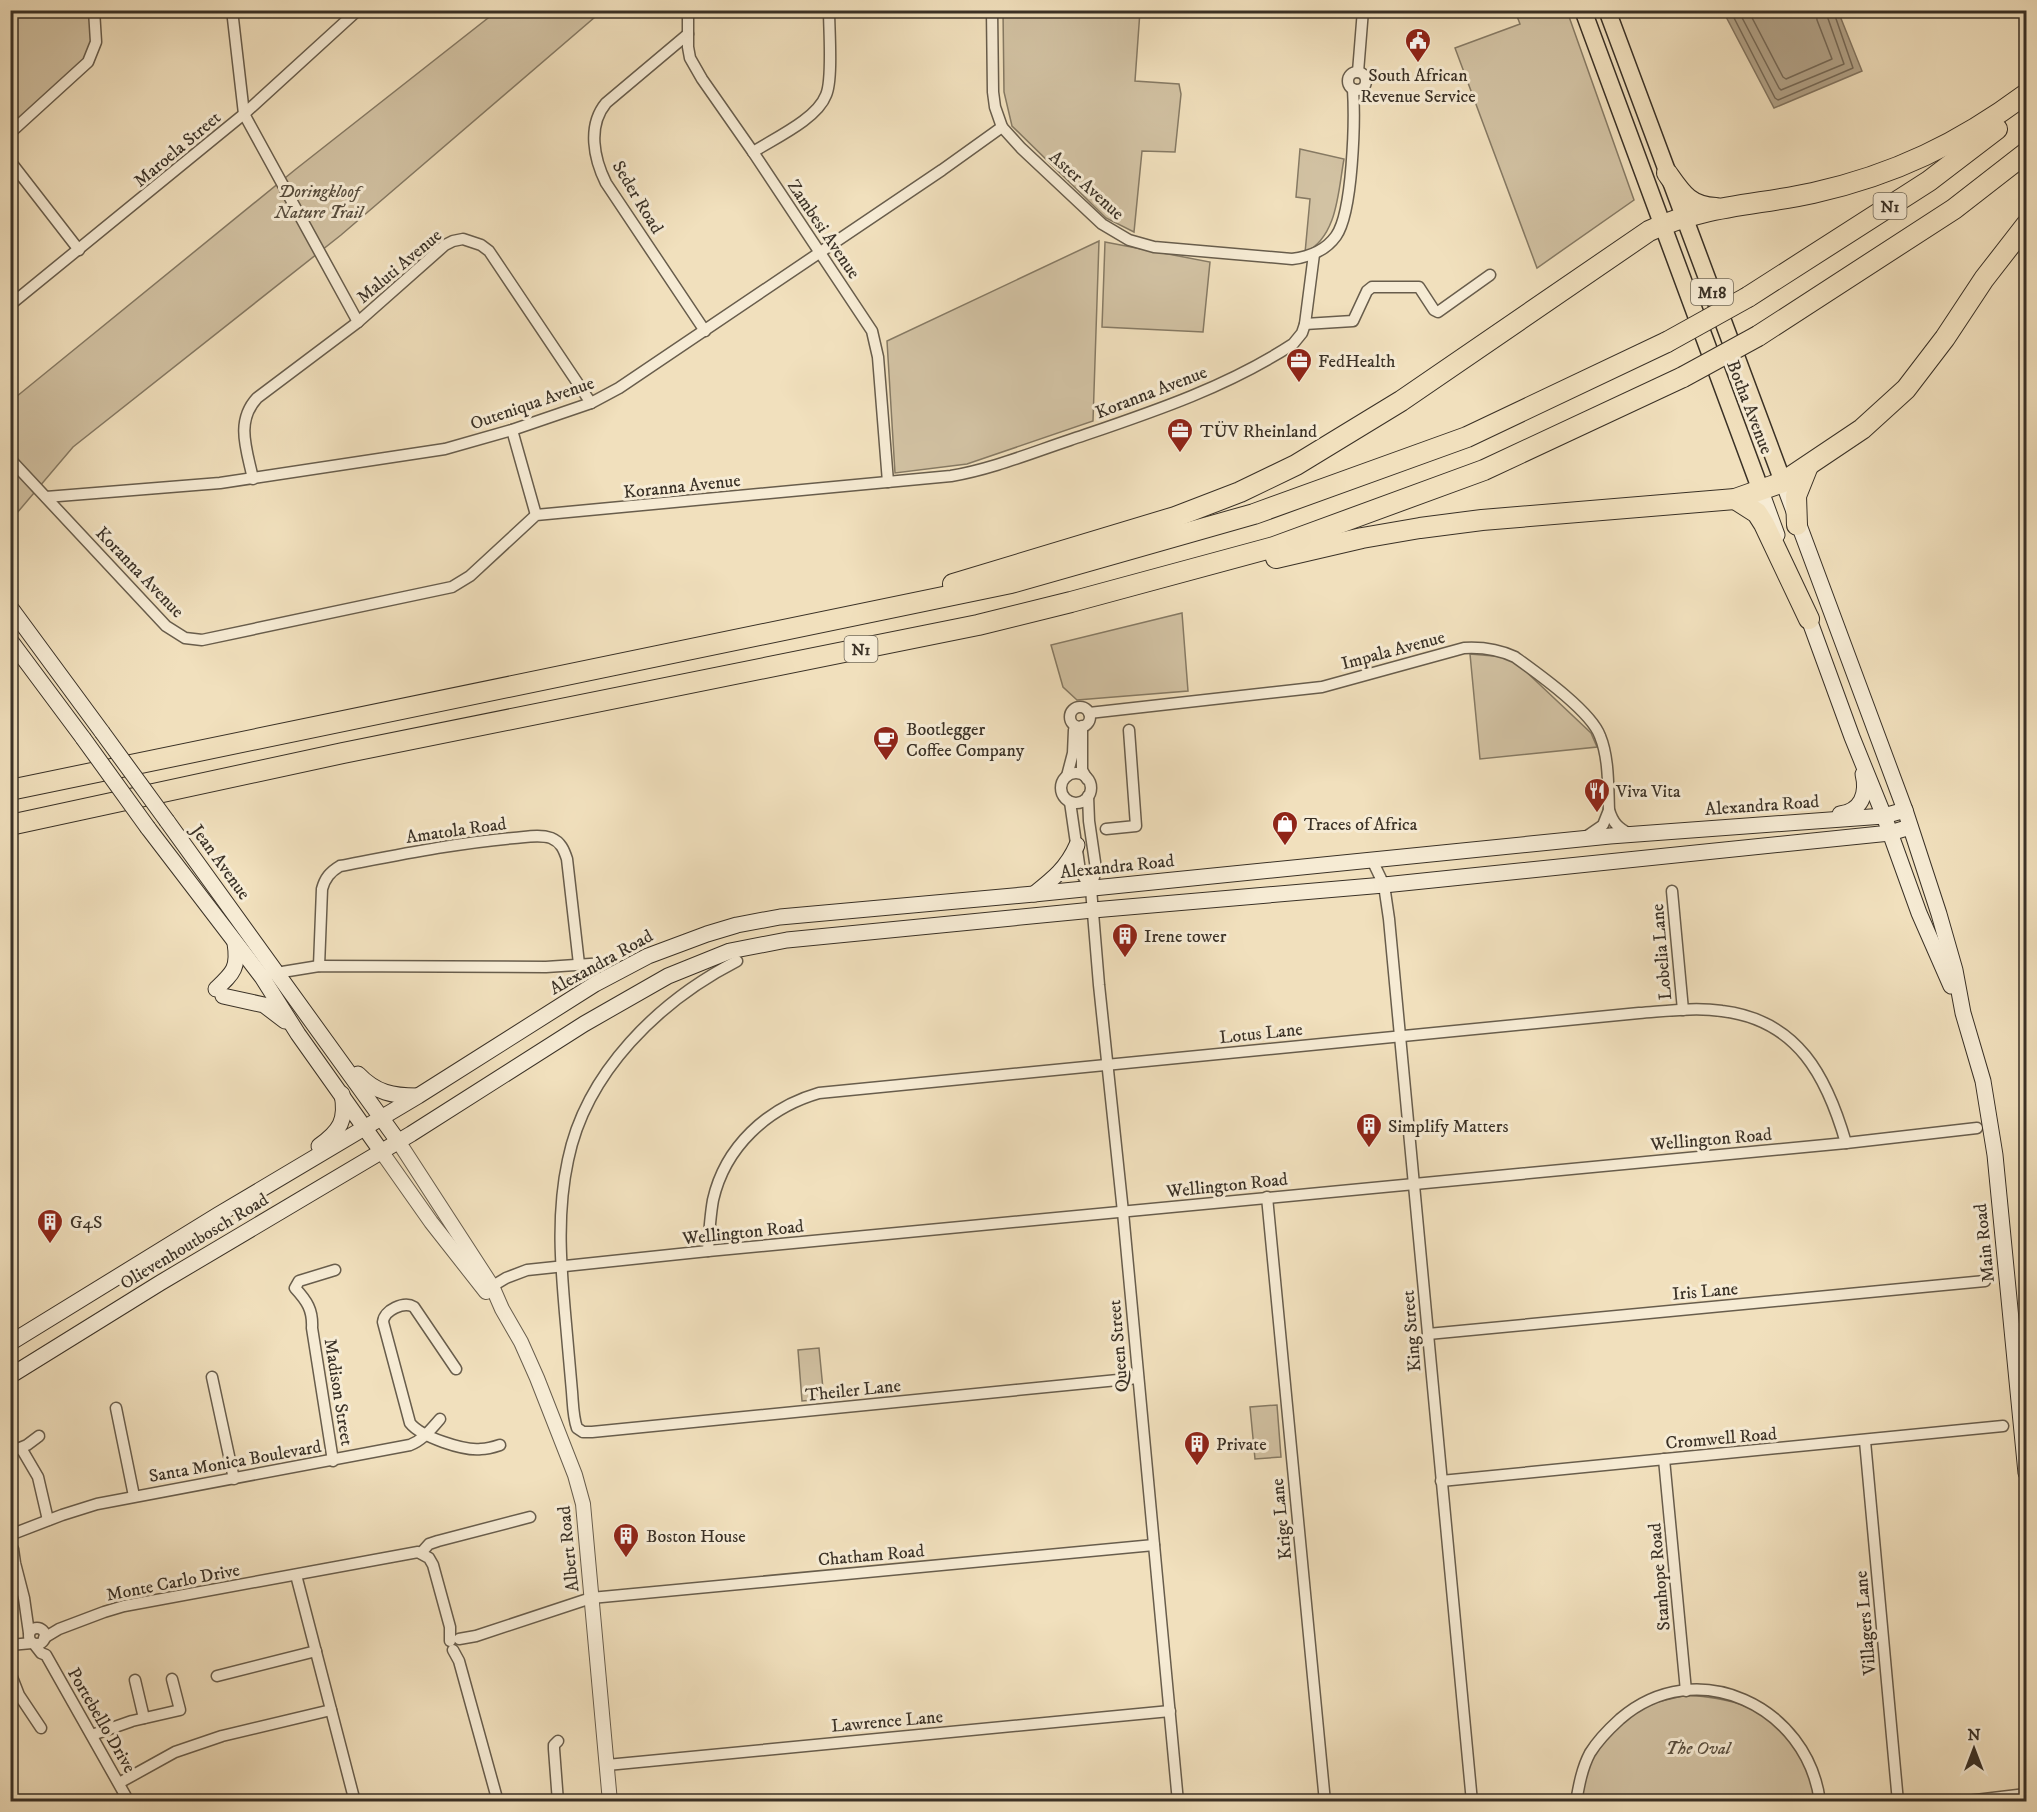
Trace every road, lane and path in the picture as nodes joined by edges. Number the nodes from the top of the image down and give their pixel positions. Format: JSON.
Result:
{"nodes":[{"id":1,"x":94,"y":10,"type":"edge"},
{"id":2,"x":232,"y":10,"type":"edge"},
{"id":3,"x":358,"y":10,"type":"edge"},
{"id":4,"x":688,"y":10,"type":"edge"},
{"id":5,"x":829,"y":10,"type":"edge"},
{"id":6,"x":992,"y":10,"type":"edge"},
{"id":7,"x":1363,"y":10,"type":"edge"},
{"id":8,"x":1583,"y":10,"type":"edge"},
{"id":9,"x":1607,"y":10,"type":"edge"},
{"id":10,"x":688,"y":34,"type":"junction"},
{"id":11,"x":2026,"y":94,"type":"edge"},
{"id":12,"x":2026,"y":106,"type":"edge"},
{"id":13,"x":244,"y":114,"type":"junction"},
{"id":14,"x":1002,"y":127,"type":"junction"},
{"id":15,"x":10,"y":134,"type":"edge"},
{"id":16,"x":753,"y":152,"type":"junction"},
{"id":17,"x":2026,"y":153,"type":"edge"},
{"id":18,"x":10,"y":161,"type":"edge"},
{"id":19,"x":1667,"y":173,"type":"junction"},
{"id":20,"x":1728,"y":208,"type":"junction"},
{"id":21,"x":1684,"y":217,"type":"junction"},
{"id":22,"x":1661,"y":225,"type":"junction"},
{"id":23,"x":2026,"y":225,"type":"edge"},
{"id":24,"x":79,"y":250,"type":"junction"},
{"id":25,"x":820,"y":252,"type":"junction"},
{"id":26,"x":1314,"y":254,"type":"junction"},
{"id":27,"x":1490,"y":275,"type":"dead end"},
{"id":28,"x":10,"y":305,"type":"edge"},
{"id":29,"x":358,"y":322,"type":"junction"},
{"id":30,"x":1305,"y":324,"type":"junction"},
{"id":31,"x":705,"y":331,"type":"junction"},
{"id":32,"x":591,"y":403,"type":"junction"},
{"id":33,"x":512,"y":430,"type":"junction"},
{"id":34,"x":10,"y":459,"type":"edge"},
{"id":35,"x":1808,"y":466,"type":"junction"},
{"id":36,"x":253,"y":479,"type":"junction"},
{"id":37,"x":888,"y":482,"type":"junction"},
{"id":38,"x":1783,"y":482,"type":"junction"},
{"id":39,"x":1761,"y":491,"type":"junction"},
{"id":40,"x":46,"y":497,"type":"junction"},
{"id":41,"x":1735,"y":499,"type":"junction"},
{"id":42,"x":536,"y":515,"type":"junction"},
{"id":43,"x":1797,"y":525,"type":"junction"},
{"id":44,"x":1071,"y":602,"type":"junction"},
{"id":45,"x":10,"y":607,"type":"edge"},
{"id":46,"x":1809,"y":619,"type":"junction"},
{"id":47,"x":820,"y":622,"type":"junction"},
{"id":48,"x":10,"y":639,"type":"edge"},
{"id":49,"x":1089,"y":712,"type":"junction"},
{"id":50,"x":1078,"y":726,"type":"junction"},
{"id":51,"x":1129,"y":730,"type":"dead end"},
{"id":52,"x":1852,"y":737,"type":"junction"},
{"id":53,"x":1067,"y":776,"type":"junction"},
{"id":54,"x":1087,"y":779,"type":"junction"},
{"id":55,"x":10,"y":790,"type":"edge"},
{"id":56,"x":1088,"y":796,"type":"junction"},
{"id":57,"x":1070,"y":802,"type":"junction"},
{"id":58,"x":1609,"y":810,"type":"junction"},
{"id":59,"x":1905,"y":810,"type":"junction"},
{"id":60,"x":1884,"y":816,"type":"junction"},
{"id":61,"x":1790,"y":823,"type":"junction"},
{"id":62,"x":10,"y":825,"type":"edge"},
{"id":63,"x":1910,"y":827,"type":"junction"},
{"id":64,"x":1718,"y":828,"type":"junction"},
{"id":65,"x":1106,"y":829,"type":"dead end"},
{"id":66,"x":1890,"y":833,"type":"junction"},
{"id":67,"x":1631,"y":835,"type":"junction"},
{"id":68,"x":1579,"y":840,"type":"junction"},
{"id":69,"x":1077,"y":845,"type":"junction"},
{"id":70,"x":1768,"y":845,"type":"junction"},
{"id":71,"x":1372,"y":861,"type":"junction"},
{"id":72,"x":1384,"y":885,"type":"junction"},
{"id":73,"x":1091,"y":889,"type":"junction"},
{"id":74,"x":1672,"y":891,"type":"dead end"},
{"id":75,"x":1034,"y":894,"type":"junction"},
{"id":76,"x":1093,"y":910,"type":"junction"},
{"id":77,"x":235,"y":942,"type":"junction"},
{"id":78,"x":737,"y":962,"type":"dead end"},
{"id":79,"x":605,"y":963,"type":"dead end"},
{"id":80,"x":579,"y":964,"type":"junction"},
{"id":81,"x":319,"y":966,"type":"junction"},
{"id":82,"x":269,"y":975,"type":"junction"},
{"id":83,"x":1683,"y":1010,"type":"junction"},
{"id":84,"x":1963,"y":1013,"type":"junction"},
{"id":85,"x":298,"y":1034,"type":"junction"},
{"id":86,"x":1400,"y":1036,"type":"junction"},
{"id":87,"x":325,"y":1039,"type":"junction"},
{"id":88,"x":1107,"y":1065,"type":"junction"},
{"id":89,"x":342,"y":1094,"type":"junction"},
{"id":90,"x":418,"y":1096,"type":"junction"},
{"id":91,"x":382,"y":1118,"type":"junction"},
{"id":92,"x":366,"y":1127,"type":"junction"},
{"id":93,"x":1977,"y":1128,"type":"dead end"},
{"id":94,"x":398,"y":1142,"type":"junction"},
{"id":95,"x":1846,"y":1143,"type":"junction"},
{"id":96,"x":381,"y":1151,"type":"junction"},
{"id":97,"x":1414,"y":1183,"type":"junction"},
{"id":98,"x":248,"y":1197,"type":"junction"},
{"id":99,"x":1267,"y":1197,"type":"junction"},
{"id":100,"x":1124,"y":1212,"type":"junction"},
{"id":101,"x":708,"y":1251,"type":"junction"},
{"id":102,"x":560,"y":1267,"type":"junction"},
{"id":103,"x":335,"y":1270,"type":"dead end"},
{"id":104,"x":1985,"y":1281,"type":"dead end"},
{"id":105,"x":488,"y":1288,"type":"junction"},
{"id":106,"x":1428,"y":1334,"type":"junction"},
{"id":107,"x":10,"y":1343,"type":"edge"},
{"id":108,"x":456,"y":1369,"type":"dead end"},
{"id":109,"x":10,"y":1376,"type":"edge"},
{"id":110,"x":212,"y":1377,"type":"dead end"},
{"id":111,"x":1138,"y":1378,"type":"junction"},
{"id":112,"x":116,"y":1408,"type":"dead end"},
{"id":113,"x":440,"y":1419,"type":"dead end"},
{"id":114,"x":2004,"y":1426,"type":"dead end"},
{"id":115,"x":426,"y":1435,"type":"junction"},
{"id":116,"x":39,"y":1436,"type":"dead end"},
{"id":117,"x":1865,"y":1441,"type":"junction"},
{"id":118,"x":500,"y":1445,"type":"dead end"},
{"id":119,"x":16,"y":1450,"type":"edge"},
{"id":120,"x":1664,"y":1460,"type":"junction"},
{"id":121,"x":333,"y":1461,"type":"junction"},
{"id":122,"x":2026,"y":1473,"type":"edge"},
{"id":123,"x":234,"y":1479,"type":"junction"},
{"id":124,"x":1442,"y":1480,"type":"junction"},
{"id":125,"x":134,"y":1496,"type":"junction"},
{"id":126,"x":530,"y":1517,"type":"dead end"},
{"id":127,"x":48,"y":1520,"type":"junction"},
{"id":128,"x":29,"y":1528,"type":"junction"},
{"id":129,"x":10,"y":1535,"type":"edge"},
{"id":130,"x":1154,"y":1545,"type":"junction"},
{"id":131,"x":12,"y":1552,"type":"edge"},
{"id":132,"x":421,"y":1553,"type":"junction"},
{"id":133,"x":296,"y":1575,"type":"junction"},
{"id":134,"x":591,"y":1598,"type":"junction"},
{"id":135,"x":37,"y":1636,"type":"junction"},
{"id":136,"x":13,"y":1644,"type":"edge"},
{"id":137,"x":457,"y":1644,"type":"junction"},
{"id":138,"x":316,"y":1651,"type":"junction"},
{"id":139,"x":10,"y":1672,"type":"edge"},
{"id":140,"x":218,"y":1676,"type":"dead end"},
{"id":141,"x":172,"y":1679,"type":"dead end"},
{"id":142,"x":135,"y":1680,"type":"dead end"},
{"id":143,"x":1686,"y":1691,"type":"junction"},
{"id":144,"x":331,"y":1710,"type":"junction"},
{"id":145,"x":1170,"y":1711,"type":"junction"},
{"id":146,"x":144,"y":1718,"type":"junction"},
{"id":147,"x":41,"y":1728,"type":"dead end"},
{"id":148,"x":92,"y":1735,"type":"junction"},
{"id":149,"x":558,"y":1741,"type":"dead end"},
{"id":150,"x":607,"y":1766,"type":"junction"},
{"id":151,"x":119,"y":1784,"type":"junction"},
{"id":152,"x":2026,"y":1794,"type":"edge"},
{"id":153,"x":129,"y":1802,"type":"edge"},
{"id":154,"x":355,"y":1802,"type":"edge"},
{"id":155,"x":498,"y":1802,"type":"edge"},
{"id":156,"x":558,"y":1802,"type":"edge"},
{"id":157,"x":610,"y":1802,"type":"edge"},
{"id":158,"x":1178,"y":1802,"type":"edge"},
{"id":159,"x":1325,"y":1802,"type":"edge"},
{"id":160,"x":1472,"y":1802,"type":"edge"},
{"id":161,"x":1576,"y":1802,"type":"edge"},
{"id":162,"x":1820,"y":1802,"type":"edge"},
{"id":163,"x":1898,"y":1802,"type":"edge"},
{"id":164,"x":1959,"y":1802,"type":"edge"}],
"edges":[{"from":1,"to":15,"type":"street"},
{"from":2,"to":13,"type":"street"},
{"from":3,"to":13,"type":"street","name":"Maroela Street"},
{"from":4,"to":10,"type":"street","name":"Zambesi Avenue"},
{"from":5,"to":16,"type":"street"},
{"from":6,"to":14,"type":"street","name":"Aster Avenue"},
{"from":7,"to":26,"type":"street"},
{"from":8,"to":22,"type":"main road","name":"Botha Avenue","number":"M18"},
{"from":9,"to":19,"type":"main road","name":"Botha Avenue","number":"M18"},
{"from":10,"to":16,"type":"street","name":"Zambesi Avenue"},
{"from":10,"to":31,"type":"street","name":"Seder Road"},
{"from":11,"to":20,"type":"highway"},
{"from":12,"to":47,"type":"highway","number":"N1","bridge":true},
{"from":13,"to":24,"type":"street","name":"Maroela Street"},
{"from":13,"to":29,"type":"street"},
{"from":14,"to":25,"type":"street","name":"Outeniqua Avenue"},
{"from":14,"to":26,"type":"street","name":"Aster Avenue"},
{"from":16,"to":25,"type":"street","name":"Zambesi Avenue"},
{"from":17,"to":44,"type":"highway","number":"N1","bridge":true},
{"from":18,"to":24,"type":"street"},
{"from":19,"to":20,"type":"highway"},
{"from":19,"to":21,"type":"main road","name":"Botha Avenue","number":"M18"},
{"from":20,"to":21,"type":"highway"},
{"from":21,"to":22,"type":"highway"},
{"from":21,"to":38,"type":"main road","name":"Botha Avenue","number":"M18"},
{"from":22,"to":39,"type":"main road","name":"Botha Avenue","number":"M18"},
{"from":22,"to":47,"type":"highway"},
{"from":23,"to":35,"type":"highway"},
{"from":24,"to":28,"type":"street","name":"Maroela Street"},
{"from":25,"to":31,"type":"street","name":"Outeniqua Avenue"},
{"from":25,"to":37,"type":"street","name":"Zambesi Avenue"},
{"from":26,"to":30,"type":"street"},
{"from":27,"to":30,"type":"street"},
{"from":29,"to":32,"type":"street","name":"Maluti Avenue"},
{"from":29,"to":36,"type":"street","name":"Maluti Avenue"},
{"from":30,"to":37,"type":"street","name":"Koranna Avenue"},
{"from":31,"to":32,"type":"street","name":"Outeniqua Avenue"},
{"from":32,"to":33,"type":"street","name":"Outeniqua Avenue"},
{"from":33,"to":36,"type":"street","name":"Outeniqua Avenue"},
{"from":33,"to":42,"type":"street"},
{"from":34,"to":40,"type":"street"},
{"from":35,"to":38,"type":"highway"},
{"from":35,"to":43,"type":"highway"},
{"from":36,"to":40,"type":"street","name":"Outeniqua Avenue"},
{"from":37,"to":42,"type":"street","name":"Koranna Avenue"},
{"from":38,"to":39,"type":"highway"},
{"from":38,"to":43,"type":"main road","name":"Botha Avenue","number":"M18"},
{"from":39,"to":41,"type":"highway"},
{"from":39,"to":46,"type":"main road","name":"Botha Avenue","number":"M18"},
{"from":40,"to":42,"type":"street","name":"Koranna Avenue"},
{"from":41,"to":44,"type":"highway"},
{"from":41,"to":46,"type":"highway"},
{"from":43,"to":59,"type":"main road","name":"Botha Avenue","number":"M18"},
{"from":44,"to":62,"type":"highway","number":"N1"},
{"from":45,"to":82,"type":"main road","name":"Jean Avenue","bridge":true},
{"from":46,"to":52,"type":"main road","name":"Botha Avenue","number":"M18"},
{"from":47,"to":55,"type":"highway","number":"N1"},
{"from":48,"to":77,"type":"main road","name":"Jean Avenue","bridge":true},
{"from":49,"to":50,"type":"street"},
{"from":49,"to":50,"type":"street"},
{"from":49,"to":58,"type":"street","name":"Impala Avenue"},
{"from":50,"to":53,"type":"street"},
{"from":50,"to":54,"type":"street"},
{"from":51,"to":65,"type":"street"},
{"from":52,"to":60,"type":"main road","name":"Botha Avenue","number":"M18"},
{"from":52,"to":61,"type":"main road"},
{"from":53,"to":54,"type":"street"},
{"from":53,"to":57,"type":"street"},
{"from":54,"to":56,"type":"street"},
{"from":56,"to":57,"type":"street"},
{"from":56,"to":73,"type":"street"},
{"from":57,"to":69,"type":"street"},
{"from":58,"to":67,"type":"street"},
{"from":58,"to":68,"type":"street"},
{"from":59,"to":60,"type":"main road","name":"Alexandra Road"},
{"from":59,"to":63,"type":"main road","number":"M18"},
{"from":60,"to":61,"type":"main road","name":"Alexandra Road"},
{"from":60,"to":66,"type":"main road","number":"M18"},
{"from":61,"to":64,"type":"main road","name":"Alexandra Road"},
{"from":63,"to":66,"type":"main road"},
{"from":63,"to":84,"type":"main road","name":"Main Road","number":"M18"},
{"from":64,"to":67,"type":"main road","name":"Alexandra Road"},
{"from":64,"to":70,"type":"main road"},
{"from":66,"to":70,"type":"main road"},
{"from":66,"to":84,"type":"main road","name":"Main Road","number":"M18"},
{"from":67,"to":68,"type":"main road","name":"Alexandra Road"},
{"from":68,"to":71,"type":"main road","name":"Alexandra Road"},
{"from":69,"to":73,"type":"street"},
{"from":69,"to":75,"type":"main road"},
{"from":70,"to":72,"type":"main road"},
{"from":71,"to":72,"type":"street","name":"King Street"},
{"from":71,"to":73,"type":"main road","name":"Alexandra Road"},
{"from":72,"to":76,"type":"main road"},
{"from":72,"to":86,"type":"street","name":"King Street"},
{"from":73,"to":75,"type":"main road","name":"Alexandra Road"},
{"from":73,"to":76,"type":"street","name":"Queen Street"},
{"from":74,"to":83,"type":"street","name":"Lobelia Lane"},
{"from":75,"to":90,"type":"main road","name":"Alexandra Road"},
{"from":76,"to":88,"type":"street","name":"Queen Street"},
{"from":76,"to":94,"type":"main road"},
{"from":77,"to":82,"type":"main road","name":"Jean Avenue"},
{"from":77,"to":85,"type":"main road"},
{"from":78,"to":102,"type":"street"},
{"from":79,"to":80,"type":"street","name":"Alexandra Road"},
{"from":80,"to":81,"type":"street","name":"Alexandra Road"},
{"from":80,"to":81,"type":"street","name":"Amatola Road"},
{"from":81,"to":82,"type":"street","name":"Alexandra Road"},
{"from":82,"to":85,"type":"main road","name":"Jean Avenue"},
{"from":82,"to":87,"type":"main road","name":"Jean Avenue"},
{"from":83,"to":86,"type":"street","name":"Lotus Lane"},
{"from":83,"to":95,"type":"street","name":"Lotus Lane"},
{"from":84,"to":122,"type":"main road","name":"Main Road","number":"M18"},
{"from":85,"to":89,"type":"main road","name":"Jean Avenue"},
{"from":86,"to":88,"type":"street","name":"Lotus Lane"},
{"from":86,"to":97,"type":"street","name":"King Street"},
{"from":87,"to":90,"type":"main road"},
{"from":87,"to":91,"type":"main road","name":"Jean Avenue"},
{"from":88,"to":100,"type":"street","name":"Queen Street"},
{"from":88,"to":101,"type":"street","name":"Lotus Lane"},
{"from":89,"to":92,"type":"main road","name":"Jean Avenue"},
{"from":89,"to":98,"type":"main road"},
{"from":90,"to":91,"type":"main road","name":"Alexandra Road"},
{"from":91,"to":92,"type":"main road","name":"Olievenhoutbosch Road"},
{"from":91,"to":94,"type":"main road","name":"Jean Avenue"},
{"from":92,"to":96,"type":"main road","name":"Jean Avenue"},
{"from":92,"to":98,"type":"main road","name":"Olievenhoutbosch Road"},
{"from":93,"to":95,"type":"street","name":"Wellington Road"},
{"from":94,"to":96,"type":"main road","name":"Olievenhoutbosch Road"},
{"from":94,"to":105,"type":"street","name":"Albert Road"},
{"from":95,"to":97,"type":"street","name":"Wellington Road"},
{"from":96,"to":105,"type":"street","name":"Albert Road"},
{"from":96,"to":109,"type":"main road","name":"Olievenhoutbosch Road"},
{"from":97,"to":99,"type":"street","name":"Wellington Road"},
{"from":97,"to":106,"type":"street","name":"King Street"},
{"from":98,"to":107,"type":"main road","name":"Olievenhoutbosch Road"},
{"from":99,"to":100,"type":"street","name":"Wellington Road"},
{"from":99,"to":159,"type":"street","name":"Krige Lane"},
{"from":100,"to":101,"type":"street","name":"Wellington Road"},
{"from":100,"to":111,"type":"street","name":"Queen Street"},
{"from":101,"to":102,"type":"street","name":"Wellington Road"},
{"from":102,"to":105,"type":"street","name":"Wellington Road"},
{"from":102,"to":111,"type":"street","name":"Theiler Lane"},
{"from":103,"to":121,"type":"street","name":"Madison Street"},
{"from":104,"to":106,"type":"street","name":"Iris Lane"},
{"from":105,"to":134,"type":"street","name":"Albert Road"},
{"from":106,"to":124,"type":"street","name":"King Street"},
{"from":108,"to":115,"type":"street"},
{"from":110,"to":123,"type":"street"},
{"from":111,"to":130,"type":"street","name":"Queen Street"},
{"from":112,"to":125,"type":"street"},
{"from":113,"to":115,"type":"street","name":"Santa Monica Boulevard"},
{"from":114,"to":117,"type":"street","name":"Cromwell Road"},
{"from":115,"to":118,"type":"street"},
{"from":115,"to":121,"type":"street","name":"Santa Monica Boulevard"},
{"from":116,"to":119,"type":"street"},
{"from":117,"to":120,"type":"street","name":"Cromwell Road"},
{"from":117,"to":163,"type":"street","name":"Villagers Lane"},
{"from":119,"to":127,"type":"street"},
{"from":120,"to":124,"type":"street","name":"Cromwell Road"},
{"from":120,"to":143,"type":"street","name":"Stanhope Road"},
{"from":121,"to":123,"type":"street","name":"Santa Monica Boulevard"},
{"from":123,"to":125,"type":"street","name":"Santa Monica Boulevard"},
{"from":124,"to":160,"type":"street","name":"King Street"},
{"from":125,"to":127,"type":"street","name":"Santa Monica Boulevard"},
{"from":126,"to":132,"type":"street"},
{"from":127,"to":128,"type":"street","name":"Santa Monica Boulevard"},
{"from":128,"to":129,"type":"street","name":"Santa Monica Boulevard"},
{"from":128,"to":131,"type":"street","name":"Santa Monica Boulevard"},
{"from":130,"to":134,"type":"street","name":"Chatham Road"},
{"from":130,"to":145,"type":"street","name":"Queen Street"},
{"from":131,"to":135,"type":"street","name":"Portebello Drive"},
{"from":132,"to":133,"type":"street","name":"Monte Carlo Drive"},
{"from":132,"to":137,"type":"street"},
{"from":133,"to":135,"type":"street","name":"Monte Carlo Drive"},
{"from":133,"to":138,"type":"street"},
{"from":134,"to":137,"type":"street","name":"Chatham Road"},
{"from":134,"to":150,"type":"street","name":"Albert Road"},
{"from":135,"to":136,"type":"street"},
{"from":135,"to":148,"type":"street","name":"Portebello Drive"},
{"from":137,"to":155,"type":"street"},
{"from":138,"to":140,"type":"street"},
{"from":138,"to":144,"type":"street"},
{"from":139,"to":147,"type":"street"},
{"from":141,"to":146,"type":"street"},
{"from":142,"to":146,"type":"street"},
{"from":143,"to":161,"type":"street"},
{"from":143,"to":162,"type":"street"},
{"from":144,"to":151,"type":"street"},
{"from":144,"to":154,"type":"street"},
{"from":145,"to":150,"type":"street","name":"Lawrence Lane"},
{"from":145,"to":158,"type":"street","name":"Queen Street"},
{"from":146,"to":148,"type":"street"},
{"from":148,"to":151,"type":"street","name":"Portebello Drive"},
{"from":149,"to":156,"type":"street"},
{"from":150,"to":157,"type":"street","name":"Albert Road"},
{"from":151,"to":153,"type":"street","name":"Portebello Drive"},
{"from":152,"to":164,"type":"street"}]}
